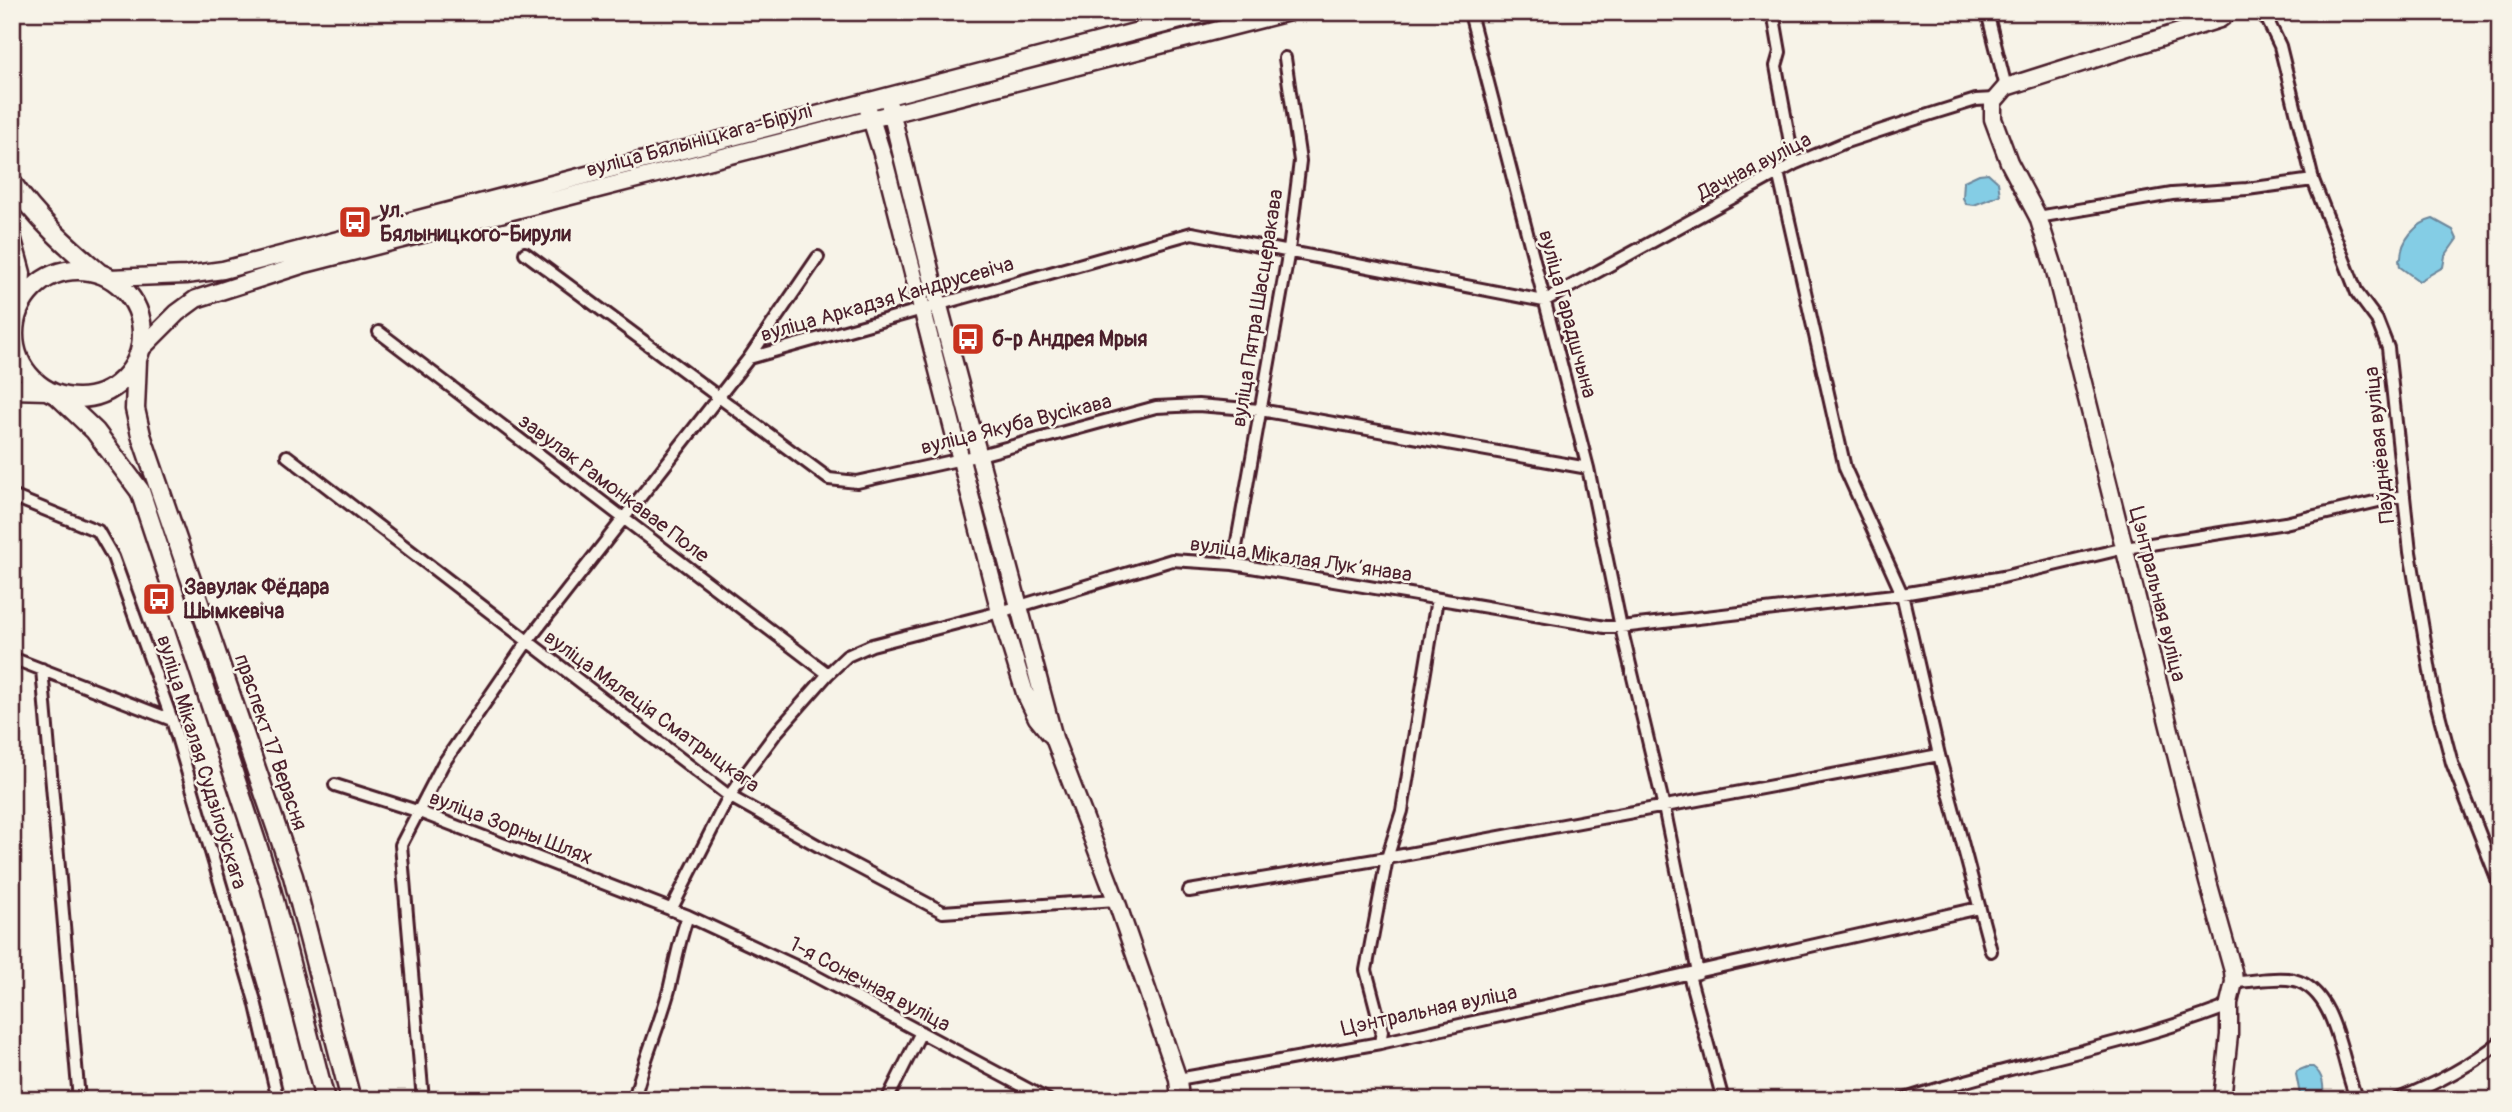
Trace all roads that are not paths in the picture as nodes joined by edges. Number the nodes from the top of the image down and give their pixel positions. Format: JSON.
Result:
{"nodes":[{"id":1,"x":1211,"y":12,"type":"edge"},
{"id":2,"x":1289,"y":12,"type":"edge"},
{"id":3,"x":1773,"y":12,"type":"edge"},
{"id":4,"x":1987,"y":12,"type":"edge"},
{"id":5,"x":2229,"y":12,"type":"edge"},
{"id":6,"x":2260,"y":12,"type":"edge"},
{"id":7,"x":1470,"y":13,"type":"edge"},
{"id":8,"x":1285,"y":58,"type":"dead end"},
{"id":9,"x":2006,"y":87,"type":"junction"},
{"id":10,"x":888,"y":97,"type":"junction"},
{"id":11,"x":1994,"y":99,"type":"junction"},
{"id":12,"x":866,"y":103,"type":"junction"},
{"id":13,"x":892,"y":114,"type":"junction"},
{"id":14,"x":871,"y":119,"type":"junction"},
{"id":15,"x":1794,"y":164,"type":"junction"},
{"id":16,"x":1778,"y":172,"type":"junction"},
{"id":17,"x":2314,"y":180,"type":"junction"},
{"id":18,"x":12,"y":183,"type":"edge"},
{"id":19,"x":2038,"y":216,"type":"junction"},
{"id":20,"x":12,"y":240,"type":"edge"},
{"id":21,"x":1289,"y":250,"type":"junction"},
{"id":22,"x":525,"y":253,"type":"dead end"},
{"id":23,"x":818,"y":257,"type":"dead end"},
{"id":24,"x":104,"y":275,"type":"junction"},
{"id":25,"x":1544,"y":301,"type":"junction"},
{"id":26,"x":939,"y":306,"type":"junction"},
{"id":27,"x":922,"y":310,"type":"junction"},
{"id":28,"x":16,"y":315,"type":"edge"},
{"id":29,"x":379,"y":331,"type":"dead end"},
{"id":30,"x":138,"y":355,"type":"junction"},
{"id":31,"x":749,"y":358,"type":"junction"},
{"id":32,"x":12,"y":389,"type":"edge"},
{"id":33,"x":52,"y":392,"type":"junction"},
{"id":34,"x":718,"y":399,"type":"junction"},
{"id":35,"x":1260,"y":410,"type":"junction"},
{"id":36,"x":980,"y":455,"type":"junction"},
{"id":37,"x":287,"y":456,"type":"dead end"},
{"id":38,"x":962,"y":459,"type":"junction"},
{"id":39,"x":1588,"y":468,"type":"junction"},
{"id":40,"x":2403,"y":495,"type":"junction"},
{"id":41,"x":12,"y":496,"type":"edge"},
{"id":42,"x":623,"y":519,"type":"junction"},
{"id":43,"x":2125,"y":548,"type":"junction"},
{"id":44,"x":1233,"y":564,"type":"junction"},
{"id":45,"x":1902,"y":594,"type":"junction"},
{"id":46,"x":1437,"y":599,"type":"junction"},
{"id":47,"x":1018,"y":606,"type":"junction"},
{"id":48,"x":1000,"y":612,"type":"junction"},
{"id":49,"x":1621,"y":627,"type":"junction"},
{"id":50,"x":527,"y":642,"type":"junction"},
{"id":51,"x":12,"y":658,"type":"edge"},
{"id":52,"x":42,"y":669,"type":"junction"},
{"id":53,"x":828,"y":674,"type":"junction"},
{"id":54,"x":172,"y":719,"type":"junction"},
{"id":55,"x":1054,"y":738,"type":"junction"},
{"id":56,"x":1939,"y":755,"type":"junction"},
{"id":57,"x":335,"y":785,"type":"dead end"},
{"id":58,"x":729,"y":796,"type":"junction"},
{"id":59,"x":1664,"y":807,"type":"junction"},
{"id":60,"x":417,"y":811,"type":"junction"},
{"id":61,"x":1387,"y":858,"type":"junction"},
{"id":62,"x":2500,"y":886,"type":"edge"},
{"id":63,"x":1189,"y":891,"type":"dead end"},
{"id":64,"x":1116,"y":900,"type":"junction"},
{"id":65,"x":1979,"y":908,"type":"junction"},
{"id":66,"x":671,"y":910,"type":"junction"},
{"id":67,"x":688,"y":916,"type":"junction"},
{"id":68,"x":1991,"y":951,"type":"dead end"},
{"id":69,"x":1693,"y":974,"type":"junction"},
{"id":70,"x":2234,"y":982,"type":"junction"},
{"id":71,"x":2229,"y":1003,"type":"junction"},
{"id":72,"x":920,"y":1032,"type":"junction"},
{"id":73,"x":2500,"y":1042,"type":"edge"},
{"id":74,"x":1380,"y":1043,"type":"junction"},
{"id":75,"x":1178,"y":1079,"type":"junction"},
{"id":76,"x":79,"y":1100,"type":"edge"},
{"id":77,"x":278,"y":1100,"type":"edge"},
{"id":78,"x":325,"y":1100,"type":"edge"},
{"id":79,"x":351,"y":1100,"type":"edge"},
{"id":80,"x":423,"y":1100,"type":"edge"},
{"id":81,"x":634,"y":1100,"type":"edge"},
{"id":82,"x":887,"y":1100,"type":"edge"},
{"id":83,"x":1048,"y":1100,"type":"edge"},
{"id":84,"x":1180,"y":1100,"type":"edge"},
{"id":85,"x":1723,"y":1100,"type":"edge"},
{"id":86,"x":1902,"y":1100,"type":"edge"},
{"id":87,"x":2222,"y":1100,"type":"edge"},
{"id":88,"x":2357,"y":1100,"type":"edge"},
{"id":89,"x":2396,"y":1100,"type":"edge"}],
"edges":[{"from":1,"to":10,"type":"main road","name":"вуліца Бялыніцкага-Бірулі"},
{"from":2,"to":13,"type":"main road","name":"вуліца Бялыніцкага-Бірулі"},
{"from":3,"to":15,"type":"street"},
{"from":4,"to":9,"type":"street"},
{"from":5,"to":9,"type":"main road"},
{"from":6,"to":17,"type":"street","name":"Паўднёвая вуліца"},
{"from":7,"to":25,"type":"street","name":"вуліца Гарадшчына"},
{"from":8,"to":21,"type":"street","name":"вуліца Пятра Шасцеракава"},
{"from":9,"to":11,"type":"main road"},
{"from":10,"to":12,"type":"main road","name":"вуліца Бялыніцкага-Бірулі"},
{"from":10,"to":13,"type":"main road"},
{"from":11,"to":15,"type":"street","name":"Дачная вуліца"},
{"from":11,"to":19,"type":"main road","name":"Цэнтральная вуліца"},
{"from":12,"to":14,"type":"main road"},
{"from":12,"to":24,"type":"main road","name":"вуліца Бялыніцкага-Бірулі"},
{"from":13,"to":14,"type":"main road","name":"вуліца Бялыніцкага-Бірулі"},
{"from":13,"to":26,"type":"main road"},
{"from":14,"to":27,"type":"main road"},
{"from":14,"to":30,"type":"main road","name":"вуліца Бялыніцкага-Бірулі"},
{"from":15,"to":16,"type":"street","name":"Дачная вуліца"},
{"from":16,"to":25,"type":"street","name":"Дачная вуліца"},
{"from":16,"to":45,"type":"street"},
{"from":17,"to":19,"type":"street"},
{"from":17,"to":40,"type":"street","name":"Паўднёвая вуліца"},
{"from":18,"to":24,"type":"main road"},
{"from":19,"to":43,"type":"main road","name":"Цэнтральная вуліца"},
{"from":20,"to":28,"type":"main road"},
{"from":21,"to":25,"type":"street","name":"вуліца Аркадзя Кандрусевіча"},
{"from":21,"to":26,"type":"street","name":"вуліца Аркадзя Кандрусевіча"},
{"from":21,"to":35,"type":"street","name":"вуліца Пятра Шасцеракава"},
{"from":22,"to":34,"type":"street","name":"вуліца Якуба Вусікава"},
{"from":23,"to":31,"type":"street"},
{"from":24,"to":28,"type":"main road"},
{"from":24,"to":30,"type":"main road"},
{"from":25,"to":39,"type":"street","name":"вуліца Гарадшчына"},
{"from":26,"to":27,"type":"street","name":"вуліца Аркадзя Кандрусевіча"},
{"from":26,"to":36,"type":"main road"},
{"from":27,"to":31,"type":"street","name":"вуліца Аркадзя Кандрусевіча"},
{"from":27,"to":38,"type":"main road"},
{"from":28,"to":33,"type":"main road"},
{"from":29,"to":42,"type":"street","name":"завулак Рамонкавае Поле"},
{"from":30,"to":33,"type":"main road"},
{"from":30,"to":79,"type":"main road","name":"праспект 17 Верасня"},
{"from":31,"to":34,"type":"street","name":"вуліца Аркадзя Кандрусевіча"},
{"from":32,"to":33,"type":"main road"},
{"from":33,"to":78,"type":"main road"},
{"from":34,"to":38,"type":"street","name":"вуліца Якуба Вусікава"},
{"from":34,"to":42,"type":"street","name":"вуліца Аркадзя Кандрусевіча"},
{"from":35,"to":36,"type":"street","name":"вуліца Якуба Вусікава"},
{"from":35,"to":39,"type":"street","name":"вуліца Якуба Вусікава"},
{"from":35,"to":44,"type":"street","name":"вуліца Пятра Шасцеракава"},
{"from":36,"to":38,"type":"street","name":"вуліца Якуба Вусікава"},
{"from":36,"to":47,"type":"main road"},
{"from":37,"to":50,"type":"street","name":"вуліца Мялеція Сматрыцкага"},
{"from":38,"to":48,"type":"main road"},
{"from":39,"to":49,"type":"street","name":"вуліца Гарадшчына"},
{"from":40,"to":43,"type":"street","name":"вуліца Мікалая Лукʼянава"},
{"from":40,"to":62,"type":"street","name":"Паўднёвая вуліца"},
{"from":41,"to":54,"type":"street","name":"вуліца Мікалая Судзілоўскага"},
{"from":42,"to":50,"type":"street","name":"вуліца Аркадзя Кандрусевіча"},
{"from":42,"to":53,"type":"street","name":"завулак Рамонкавае Поле"},
{"from":43,"to":45,"type":"street","name":"вуліца Мікалая Лукʼянава"},
{"from":43,"to":70,"type":"main road","name":"Цэнтральная вуліца"},
{"from":44,"to":46,"type":"street","name":"вуліца Мікалая Лукʼянава"},
{"from":44,"to":47,"type":"street","name":"вуліца Мікалая Лукʼянава"},
{"from":45,"to":49,"type":"street","name":"вуліца Мікалая Лукʼянава"},
{"from":45,"to":56,"type":"street"},
{"from":46,"to":49,"type":"street","name":"вуліца Мікалая Лукʼянава"},
{"from":46,"to":61,"type":"street"},
{"from":47,"to":48,"type":"street","name":"вуліца Мікалая Лукʼянава"},
{"from":47,"to":55,"type":"main road"},
{"from":48,"to":53,"type":"street","name":"вуліца Мікалая Лукʼянава"},
{"from":48,"to":55,"type":"main road"},
{"from":49,"to":59,"type":"street"},
{"from":50,"to":58,"type":"street","name":"вуліца Мялеція Сматрыцкага"},
{"from":50,"to":60,"type":"street","name":"вуліца Аркадзя Кандрусевіча"},
{"from":51,"to":52,"type":"street"},
{"from":52,"to":54,"type":"street"},
{"from":52,"to":76,"type":"street"},
{"from":53,"to":58,"type":"street","name":"вуліца Мікалая Лукʼянава"},
{"from":54,"to":77,"type":"street","name":"вуліца Мікалая Судзілоўскага"},
{"from":55,"to":64,"type":"main road"},
{"from":56,"to":59,"type":"street"},
{"from":56,"to":65,"type":"street"},
{"from":57,"to":60,"type":"street","name":"вуліца Зорны Шлях"},
{"from":58,"to":64,"type":"street","name":"вуліца Мялеція Сматрыцкага"},
{"from":58,"to":66,"type":"street","name":"вуліца Мікалая Лукʼянава"},
{"from":59,"to":61,"type":"street"},
{"from":59,"to":69,"type":"street"},
{"from":60,"to":66,"type":"street","name":"вуліца Зорны Шлях"},
{"from":60,"to":80,"type":"street"},
{"from":61,"to":63,"type":"street"},
{"from":61,"to":74,"type":"street"},
{"from":64,"to":75,"type":"main road"},
{"from":65,"to":68,"type":"street"},
{"from":65,"to":69,"type":"street","name":"Цэнтральная вуліца"},
{"from":66,"to":67,"type":"street","name":"1-я Сонечная вуліца"},
{"from":67,"to":72,"type":"street","name":"1-я Сонечная вуліца"},
{"from":67,"to":81,"type":"street"},
{"from":69,"to":74,"type":"street","name":"Цэнтральная вуліца"},
{"from":69,"to":85,"type":"street"},
{"from":70,"to":71,"type":"main road","name":"Цэнтральная вуліца"},
{"from":70,"to":88,"type":"street"},
{"from":71,"to":86,"type":"street"},
{"from":71,"to":87,"type":"main road","name":"Цэнтральная вуліца"},
{"from":72,"to":82,"type":"street"},
{"from":72,"to":83,"type":"street","name":"1-я Сонечная вуліца"},
{"from":73,"to":89,"type":"street"},
{"from":74,"to":75,"type":"street","name":"Цэнтральная вуліца"},
{"from":75,"to":84,"type":"main road"}]}
